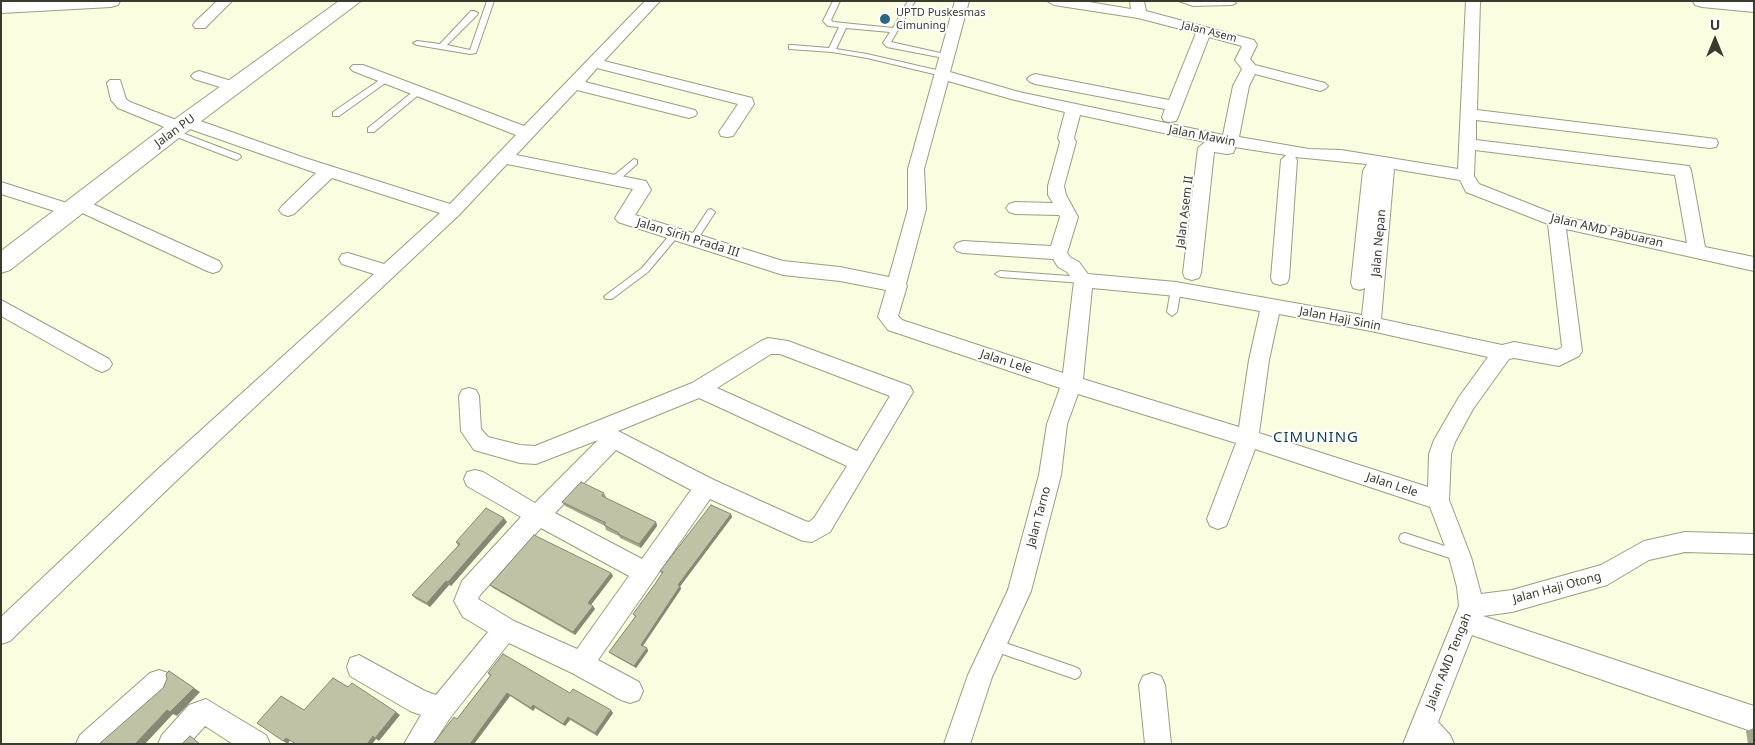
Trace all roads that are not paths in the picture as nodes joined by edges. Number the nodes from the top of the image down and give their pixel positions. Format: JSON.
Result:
{"nodes":[{"id":1,"x":111,"y":1,"type":"edge"},
{"id":2,"x":225,"y":1,"type":"edge"},
{"id":3,"x":352,"y":1,"type":"edge"},
{"id":4,"x":491,"y":1,"type":"edge"},
{"id":5,"x":653,"y":1,"type":"edge"},
{"id":6,"x":837,"y":1,"type":"edge"},
{"id":7,"x":912,"y":1,"type":"edge"},
{"id":8,"x":962,"y":1,"type":"edge"},
{"id":9,"x":1054,"y":1,"type":"edge"},
{"id":10,"x":1182,"y":1,"type":"edge"},
{"id":11,"x":1473,"y":1,"type":"edge"},
{"id":12,"x":1703,"y":1,"type":"edge"},
{"id":13,"x":1232,"y":3,"type":"dead end"},
{"id":14,"x":2,"y":6,"type":"edge"},
{"id":15,"x":1754,"y":6,"type":"edge"},
{"id":16,"x":1138,"y":8,"type":"edge"},
{"id":17,"x":474,"y":13,"type":"dead end"},
{"id":18,"x":200,"y":25,"type":"dead end"},
{"id":19,"x":844,"y":25,"type":"junction"},
{"id":20,"x":895,"y":30,"type":"junction"},
{"id":21,"x":1204,"y":31,"type":"junction"},
{"id":22,"x":417,"y":43,"type":"dead end"},
{"id":23,"x":442,"y":46,"type":"junction"},
{"id":24,"x":792,"y":47,"type":"dead end"},
{"id":25,"x":832,"y":50,"type":"junction"},
{"id":26,"x":594,"y":63,"type":"junction"},
{"id":27,"x":944,"y":66,"type":"junction"},
{"id":28,"x":358,"y":68,"type":"dead end"},
{"id":29,"x":1250,"y":68,"type":"junction"},
{"id":30,"x":199,"y":76,"type":"dead end"},
{"id":31,"x":1035,"y":79,"type":"dead end"},
{"id":32,"x":387,"y":80,"type":"junction"},
{"id":33,"x":115,"y":83,"type":"dead end"},
{"id":34,"x":574,"y":84,"type":"junction"},
{"id":35,"x":1320,"y":86,"type":"dead end"},
{"id":36,"x":236,"y":87,"type":"junction"},
{"id":37,"x":418,"y":92,"type":"junction"},
{"id":38,"x":1175,"y":106,"type":"junction"},
{"id":39,"x":1074,"y":110,"type":"junction"},
{"id":40,"x":689,"y":113,"type":"dead end"},
{"id":41,"x":336,"y":114,"type":"dead end"},
{"id":42,"x":1469,"y":114,"type":"junction"},
{"id":43,"x":179,"y":127,"type":"junction"},
{"id":44,"x":1165,"y":129,"type":"junction"},
{"id":45,"x":371,"y":130,"type":"dead end"},
{"id":46,"x":727,"y":132,"type":"dead end"},
{"id":47,"x":527,"y":133,"type":"junction"},
{"id":48,"x":1194,"y":136,"type":"junction"},
{"id":49,"x":1230,"y":142,"type":"junction"},
{"id":50,"x":1710,"y":143,"type":"dead end"},
{"id":51,"x":1468,"y":144,"type":"junction"},
{"id":52,"x":237,"y":157,"type":"dead end"},
{"id":53,"x":504,"y":158,"type":"junction"},
{"id":54,"x":1289,"y":160,"type":"junction"},
{"id":55,"x":634,"y":162,"type":"dead end"},
{"id":56,"x":1379,"y":165,"type":"junction"},
{"id":57,"x":329,"y":171,"type":"junction"},
{"id":58,"x":1466,"y":176,"type":"junction"},
{"id":59,"x":615,"y":179,"type":"junction"},
{"id":60,"x":1,"y":188,"type":"edge"},
{"id":61,"x":74,"y":207,"type":"junction"},
{"id":62,"x":1015,"y":208,"type":"dead end"},
{"id":63,"x":1066,"y":209,"type":"junction"},
{"id":64,"x":288,"y":210,"type":"dead end"},
{"id":65,"x":452,"y":211,"type":"junction"},
{"id":66,"x":712,"y":212,"type":"dead end"},
{"id":67,"x":1556,"y":221,"type":"junction"},
{"id":68,"x":676,"y":233,"type":"junction"},
{"id":69,"x":694,"y":238,"type":"junction"},
{"id":70,"x":963,"y":246,"type":"dead end"},
{"id":71,"x":1697,"y":250,"type":"junction"},
{"id":72,"x":1058,"y":253,"type":"junction"},
{"id":73,"x":348,"y":259,"type":"dead end"},
{"id":74,"x":1,"y":264,"type":"edge"},
{"id":75,"x":1754,"y":264,"type":"edge"},
{"id":76,"x":213,"y":266,"type":"dead end"},
{"id":77,"x":387,"y":271,"type":"junction"},
{"id":78,"x":1192,"y":273,"type":"dead end"},
{"id":79,"x":1000,"y":274,"type":"dead end"},
{"id":80,"x":1280,"y":278,"type":"dead end"},
{"id":81,"x":1083,"y":280,"type":"junction"},
{"id":82,"x":1360,"y":283,"type":"dead end"},
{"id":83,"x":898,"y":286,"type":"junction"},
{"id":84,"x":1176,"y":289,"type":"junction"},
{"id":85,"x":609,"y":297,"type":"dead end"},
{"id":86,"x":1271,"y":306,"type":"junction"},
{"id":87,"x":1,"y":307,"type":"edge"},
{"id":88,"x":1172,"y":312,"type":"dead end"},
{"id":89,"x":1371,"y":324,"type":"junction"},
{"id":90,"x":1502,"y":353,"type":"junction"},
{"id":91,"x":102,"y":364,"type":"dead end"},
{"id":92,"x":1072,"y":384,"type":"junction"},
{"id":93,"x":699,"y":389,"type":"junction"},
{"id":94,"x":469,"y":396,"type":"dead end"},
{"id":95,"x":606,"y":435,"type":"junction"},
{"id":96,"x":1248,"y":438,"type":"junction"},
{"id":97,"x":861,"y":463,"type":"junction"},
{"id":98,"x":475,"y":478,"type":"dead end"},
{"id":99,"x":706,"y":487,"type":"junction"},
{"id":100,"x":1438,"y":500,"type":"junction"},
{"id":101,"x":539,"y":514,"type":"junction"},
{"id":102,"x":1218,"y":519,"type":"dead end"},
{"id":103,"x":1405,"y":538,"type":"dead end"},
{"id":104,"x":1754,"y":544,"type":"edge"},
{"id":105,"x":1460,"y":557,"type":"junction"},
{"id":106,"x":646,"y":573,"type":"junction"},
{"id":107,"x":1468,"y":614,"type":"junction"},
{"id":108,"x":505,"y":629,"type":"junction"},
{"id":109,"x":1,"y":633,"type":"edge"},
{"id":110,"x":994,"y":645,"type":"junction"},
{"id":111,"x":581,"y":664,"type":"junction"},
{"id":112,"x":359,"y":667,"type":"dead end"},
{"id":113,"x":1075,"y":673,"type":"dead end"},
{"id":114,"x":159,"y":682,"type":"dead end"},
{"id":115,"x":1152,"y":685,"type":"dead end"},
{"id":116,"x":630,"y":691,"type":"dead end"},
{"id":117,"x":441,"y":709,"type":"junction"},
{"id":118,"x":1754,"y":719,"type":"edge"},
{"id":119,"x":1420,"y":734,"type":"edge"},
{"id":120,"x":89,"y":744,"type":"edge"},
{"id":121,"x":171,"y":744,"type":"edge"},
{"id":122,"x":257,"y":744,"type":"edge"},
{"id":123,"x":417,"y":744,"type":"edge"},
{"id":124,"x":957,"y":744,"type":"edge"},
{"id":125,"x":1158,"y":744,"type":"edge"},
{"id":126,"x":1442,"y":744,"type":"edge"}],
"edges":[{"from":1,"to":14,"type":"street"},
{"from":2,"to":18,"type":"street"},
{"from":3,"to":36,"type":"street","name":"Jalan PU"},
{"from":4,"to":23,"type":"lane"},
{"from":5,"to":26,"type":"street"},
{"from":6,"to":19,"type":"lane"},
{"from":7,"to":20,"type":"lane"},
{"from":8,"to":27,"type":"street","name":"Jalan Lele"},
{"from":9,"to":16,"type":"street","name":"Jalan Asem"},
{"from":10,"to":13,"type":"lane"},
{"from":11,"to":42,"type":"street"},
{"from":12,"to":15,"type":"street"},
{"from":16,"to":21,"type":"street","name":"Jalan Asem"},
{"from":17,"to":23,"type":"lane"},
{"from":19,"to":20,"type":"lane"},
{"from":19,"to":25,"type":"lane"},
{"from":20,"to":27,"type":"lane"},
{"from":21,"to":29,"type":"street","name":"Jalan Asem"},
{"from":21,"to":38,"type":"street"},
{"from":22,"to":23,"type":"lane"},
{"from":24,"to":25,"type":"lane"},
{"from":25,"to":27,"type":"lane"},
{"from":26,"to":34,"type":"street"},
{"from":26,"to":46,"type":"street"},
{"from":27,"to":39,"type":"street","name":"Jalan Mawin"},
{"from":27,"to":83,"type":"street","name":"Jalan Lele"},
{"from":28,"to":32,"type":"street"},
{"from":29,"to":35,"type":"street"},
{"from":29,"to":49,"type":"street"},
{"from":30,"to":36,"type":"street"},
{"from":31,"to":38,"type":"street"},
{"from":32,"to":37,"type":"street"},
{"from":32,"to":41,"type":"lane"},
{"from":33,"to":43,"type":"street"},
{"from":34,"to":40,"type":"street"},
{"from":34,"to":47,"type":"street"},
{"from":36,"to":43,"type":"street","name":"Jalan PU"},
{"from":37,"to":45,"type":"lane"},
{"from":37,"to":47,"type":"street"},
{"from":38,"to":44,"type":"street"},
{"from":39,"to":44,"type":"street","name":"Jalan Mawin"},
{"from":39,"to":63,"type":"street"},
{"from":42,"to":50,"type":"street"},
{"from":42,"to":51,"type":"street"},
{"from":43,"to":52,"type":"lane"},
{"from":43,"to":57,"type":"street"},
{"from":43,"to":61,"type":"street","name":"Jalan PU"},
{"from":44,"to":48,"type":"street","name":"Jalan Mawin"},
{"from":47,"to":53,"type":"street"},
{"from":48,"to":49,"type":"street","name":"Jalan Mawin"},
{"from":48,"to":84,"type":"street","name":"Jalan Asem II"},
{"from":49,"to":56,"type":"street","name":"Jalan Mawin"},
{"from":51,"to":58,"type":"street"},
{"from":51,"to":71,"type":"street"},
{"from":53,"to":59,"type":"street","name":"Jalan Sirih Prada III"},
{"from":53,"to":65,"type":"street"},
{"from":54,"to":56,"type":"street"},
{"from":54,"to":78,"type":"street"},
{"from":54,"to":80,"type":"street"},
{"from":55,"to":59,"type":"lane"},
{"from":56,"to":58,"type":"street","name":"Jalan Mawin"},
{"from":56,"to":82,"type":"street"},
{"from":56,"to":89,"type":"street","name":"Jalan Nepan"},
{"from":57,"to":64,"type":"street"},
{"from":57,"to":65,"type":"street"},
{"from":58,"to":67,"type":"street","name":"Jalan AMD Pabuaran"},
{"from":59,"to":68,"type":"street","name":"Jalan Sirih Prada III"},
{"from":60,"to":61,"type":"street"},
{"from":61,"to":74,"type":"street","name":"Jalan PU"},
{"from":61,"to":76,"type":"street"},
{"from":62,"to":63,"type":"street"},
{"from":63,"to":72,"type":"street"},
{"from":65,"to":77,"type":"street"},
{"from":66,"to":69,"type":"lane"},
{"from":67,"to":71,"type":"street","name":"Jalan AMD Pabuaran"},
{"from":67,"to":90,"type":"street"},
{"from":68,"to":69,"type":"street","name":"Jalan Sirih Prada III"},
{"from":68,"to":85,"type":"lane"},
{"from":69,"to":83,"type":"street","name":"Jalan Sirih Prada III"},
{"from":70,"to":72,"type":"street"},
{"from":71,"to":75,"type":"street","name":"Jalan AMD Pabuaran"},
{"from":72,"to":81,"type":"street"},
{"from":73,"to":77,"type":"street"},
{"from":77,"to":109,"type":"street"},
{"from":79,"to":81,"type":"lane"},
{"from":81,"to":84,"type":"street","name":"Jalan Haji Sinin"},
{"from":81,"to":92,"type":"street","name":"Jalan Tarno"},
{"from":83,"to":92,"type":"street","name":"Jalan Lele"},
{"from":84,"to":86,"type":"street","name":"Jalan Haji Sinin"},
{"from":84,"to":88,"type":"lane"},
{"from":86,"to":89,"type":"street","name":"Jalan Haji Sinin"},
{"from":86,"to":96,"type":"street"},
{"from":87,"to":91,"type":"street"},
{"from":89,"to":90,"type":"street","name":"Jalan Haji Sinin"},
{"from":90,"to":100,"type":"street","name":"Jalan AMD Tengah"},
{"from":92,"to":96,"type":"street","name":"Jalan Lele"},
{"from":92,"to":110,"type":"street","name":"Jalan Tarno"},
{"from":93,"to":95,"type":"street"},
{"from":93,"to":97,"type":"street"},
{"from":93,"to":97,"type":"street"},
{"from":94,"to":95,"type":"street"},
{"from":95,"to":99,"type":"street"},
{"from":95,"to":101,"type":"street"},
{"from":96,"to":100,"type":"street","name":"Jalan Lele"},
{"from":96,"to":102,"type":"street"},
{"from":97,"to":99,"type":"street"},
{"from":98,"to":101,"type":"street"},
{"from":99,"to":106,"type":"street"},
{"from":100,"to":105,"type":"street","name":"Jalan AMD Tengah"},
{"from":101,"to":106,"type":"street"},
{"from":101,"to":108,"type":"street"},
{"from":103,"to":105,"type":"lane"},
{"from":104,"to":107,"type":"street","name":"Jalan Haji Otong"},
{"from":105,"to":107,"type":"street","name":"Jalan AMD Tengah"},
{"from":106,"to":111,"type":"street"},
{"from":107,"to":118,"type":"street"},
{"from":107,"to":119,"type":"street","name":"Jalan AMD Tengah"},
{"from":108,"to":111,"type":"street"},
{"from":108,"to":117,"type":"street"},
{"from":110,"to":113,"type":"lane"},
{"from":110,"to":124,"type":"street","name":"Jalan Tarno"},
{"from":111,"to":116,"type":"street"},
{"from":112,"to":117,"type":"street"},
{"from":114,"to":120,"type":"street"},
{"from":115,"to":125,"type":"street"},
{"from":117,"to":123,"type":"street"},
{"from":119,"to":126,"type":"street"},
{"from":121,"to":122,"type":"street"}]}
